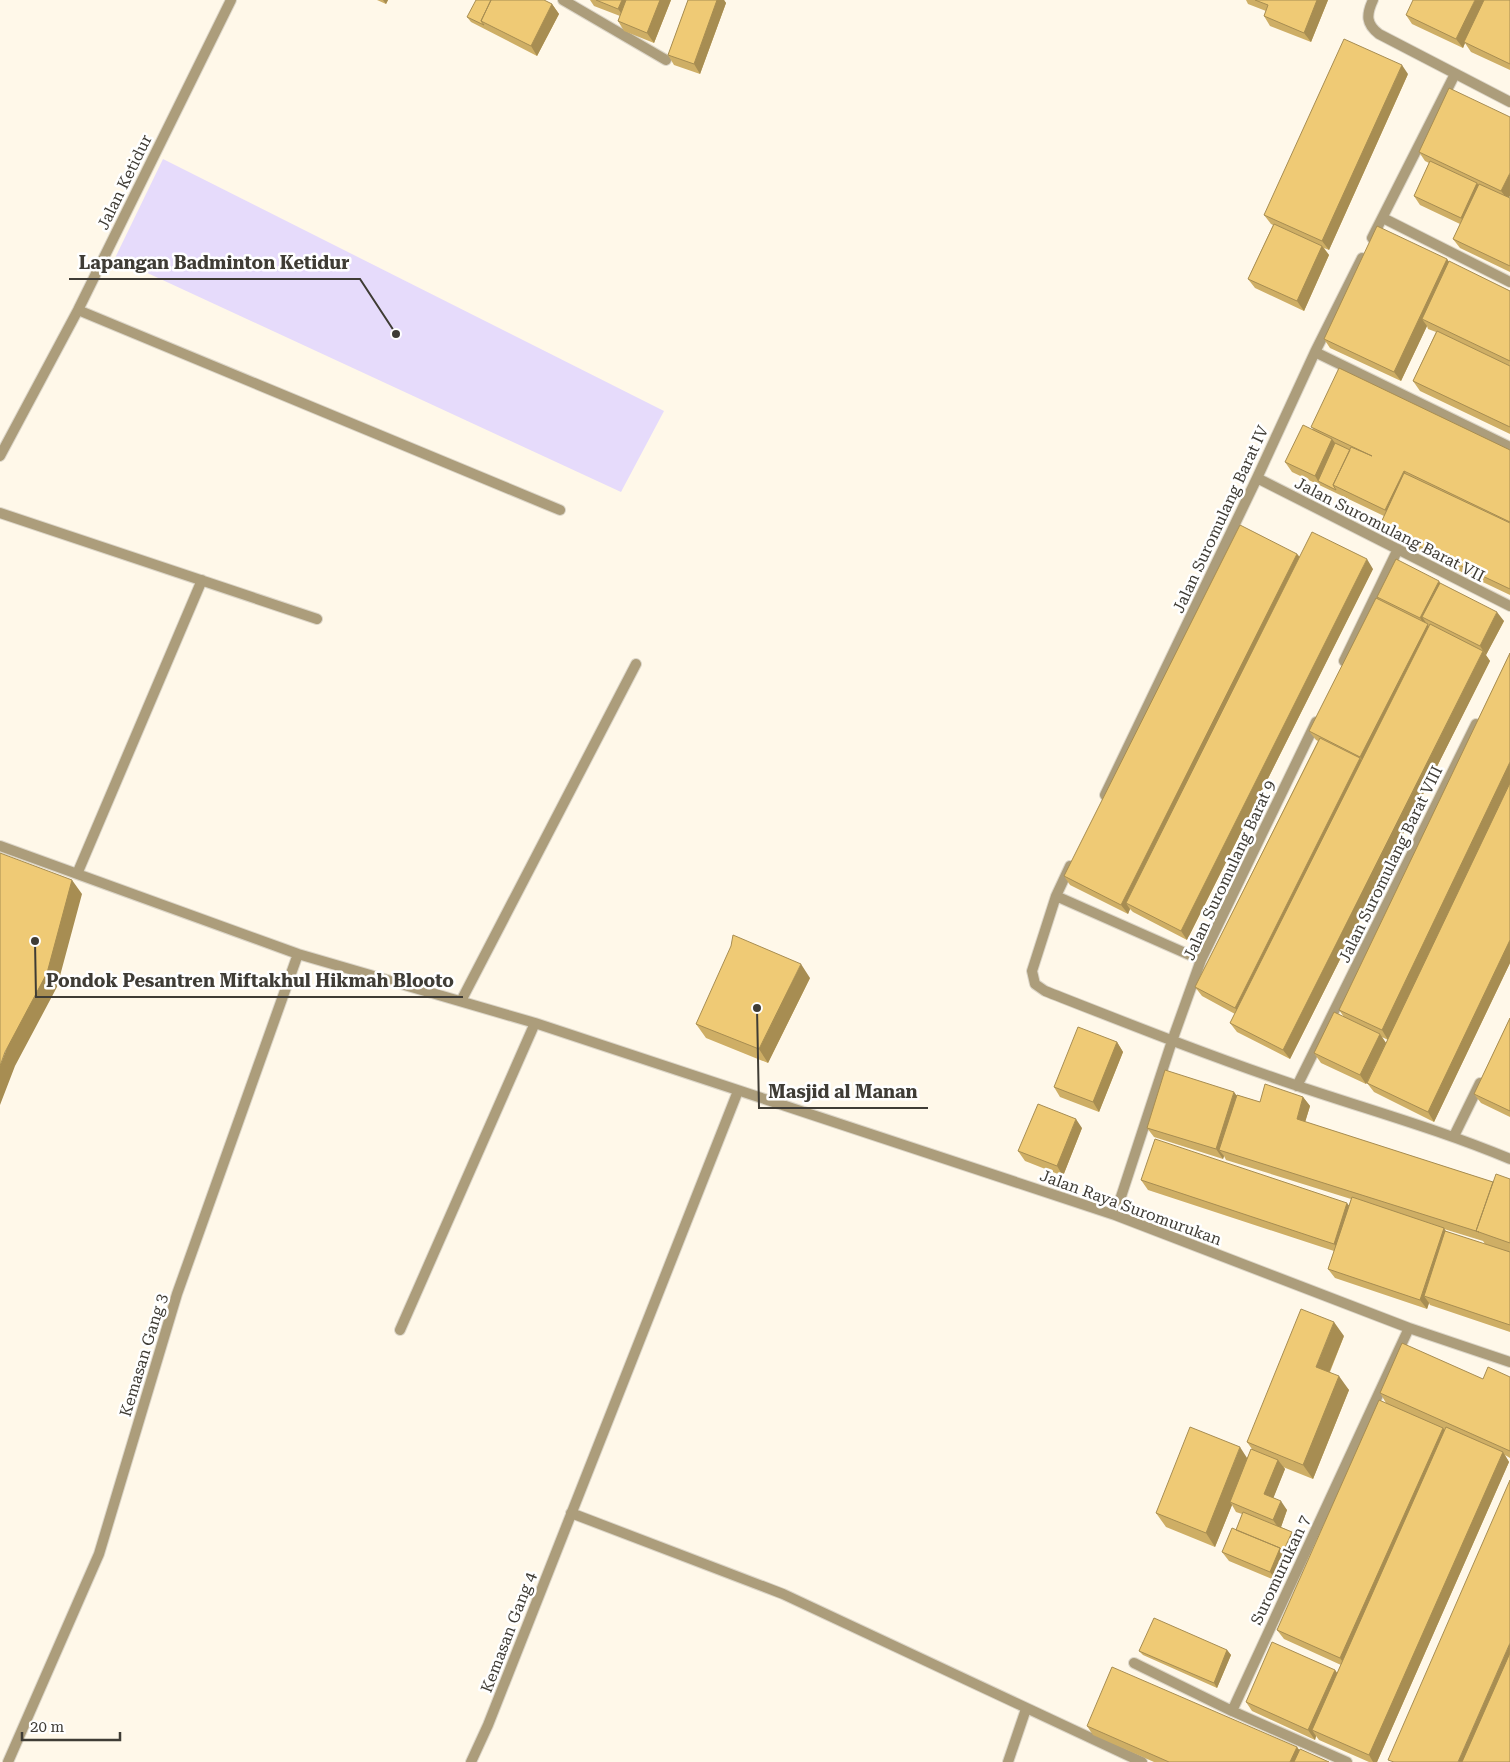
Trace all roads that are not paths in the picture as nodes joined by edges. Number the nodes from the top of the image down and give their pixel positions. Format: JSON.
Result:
{"nodes":[{"id":1,"x":231,"y":0,"type":"edge"},
{"id":2,"x":563,"y":0,"type":"edge"},
{"id":3,"x":1373,"y":0,"type":"edge"},
{"id":4,"x":666,"y":60,"type":"dead end"},
{"id":5,"x":1455,"y":74,"type":"junction"},
{"id":6,"x":1510,"y":102,"type":"edge"},
{"id":7,"x":1383,"y":218,"type":"junction"},
{"id":8,"x":1510,"y":282,"type":"edge"},
{"id":9,"x":78,"y":310,"type":"junction"},
{"id":10,"x":1315,"y":352,"type":"junction"},
{"id":11,"x":1510,"y":446,"type":"edge"},
{"id":12,"x":0,"y":456,"type":"edge"},
{"id":13,"x":1257,"y":478,"type":"junction"},
{"id":14,"x":560,"y":510,"type":"dead end"},
{"id":15,"x":0,"y":513,"type":"edge"},
{"id":16,"x":1398,"y":549,"type":"junction"},
{"id":17,"x":202,"y":580,"type":"junction"},
{"id":18,"x":1510,"y":606,"type":"edge"},
{"id":19,"x":317,"y":619,"type":"dead end"},
{"id":20,"x":636,"y":664,"type":"dead end"},
{"id":21,"x":1338,"y":674,"type":"edge"},
{"id":22,"x":1321,"y":710,"type":"edge"},
{"id":23,"x":1483,"y":710,"type":"edge"},
{"id":24,"x":1099,"y":807,"type":"edge"},
{"id":25,"x":0,"y":846,"type":"edge"},
{"id":26,"x":1073,"y":860,"type":"edge"},
{"id":27,"x":77,"y":874,"type":"junction"},
{"id":28,"x":1056,"y":896,"type":"junction"},
{"id":29,"x":298,"y":954,"type":"junction"},
{"id":30,"x":1202,"y":960,"type":"junction"},
{"id":31,"x":461,"y":1001,"type":"junction"},
{"id":32,"x":536,"y":1023,"type":"junction"},
{"id":33,"x":1172,"y":1041,"type":"junction"},
{"id":34,"x":1484,"y":1074,"type":"edge"},
{"id":35,"x":1297,"y":1086,"type":"junction"},
{"id":36,"x":738,"y":1091,"type":"junction"},
{"id":37,"x":1454,"y":1136,"type":"junction"},
{"id":38,"x":1510,"y":1159,"type":"edge"},
{"id":39,"x":1115,"y":1214,"type":"junction"},
{"id":40,"x":1409,"y":1328,"type":"junction"},
{"id":41,"x":400,"y":1330,"type":"dead end"},
{"id":42,"x":1510,"y":1362,"type":"edge"},
{"id":43,"x":570,"y":1513,"type":"junction"},
{"id":44,"x":1134,"y":1663,"type":"dead end"},
{"id":45,"x":1026,"y":1709,"type":"junction"},
{"id":46,"x":1232,"y":1711,"type":"junction"},
{"id":47,"x":8,"y":1762,"type":"edge"},
{"id":48,"x":471,"y":1762,"type":"edge"},
{"id":49,"x":1008,"y":1762,"type":"edge"},
{"id":50,"x":1142,"y":1762,"type":"edge"},
{"id":51,"x":1347,"y":1762,"type":"edge"}],
"edges":[{"from":1,"to":9,"type":"street","name":"Jalan Ketidur"},
{"from":2,"to":4,"type":"street"},
{"from":3,"to":5,"type":"street"},
{"from":5,"to":6,"type":"street"},
{"from":5,"to":7,"type":"street","name":"Jalan Suromulang Barat IV"},
{"from":7,"to":8,"type":"street"},
{"from":7,"to":10,"type":"street","name":"Jalan Suromulang Barat IV"},
{"from":9,"to":12,"type":"street","name":"Jalan Ketidur"},
{"from":9,"to":14,"type":"street"},
{"from":10,"to":11,"type":"street"},
{"from":10,"to":13,"type":"street","name":"Jalan Suromulang Barat IV"},
{"from":13,"to":16,"type":"street","name":"Jalan Suromulang Barat VII"},
{"from":13,"to":24,"type":"street","name":"Jalan Suromulang Barat IV"},
{"from":15,"to":17,"type":"street"},
{"from":16,"to":18,"type":"street","name":"Jalan Suromulang Barat VII"},
{"from":16,"to":21,"type":"street"},
{"from":17,"to":19,"type":"street"},
{"from":17,"to":27,"type":"street"},
{"from":20,"to":31,"type":"street"},
{"from":22,"to":30,"type":"street","name":"Jalan Suromulang Barat 9"},
{"from":23,"to":35,"type":"street","name":"Jalan Suromulang Barat VIII"},
{"from":25,"to":27,"type":"street","name":"Jalan Raya Suromurukan"},
{"from":26,"to":28,"type":"street"},
{"from":27,"to":29,"type":"street","name":"Jalan Raya Suromurukan"},
{"from":28,"to":30,"type":"street"},
{"from":28,"to":33,"type":"street"},
{"from":29,"to":31,"type":"street","name":"Jalan Raya Suromurukan"},
{"from":29,"to":47,"type":"street","name":"Kemasan Gang 3"},
{"from":30,"to":33,"type":"street","name":"Jalan Suromulang Barat 9"},
{"from":31,"to":32,"type":"street","name":"Jalan Raya Suromurukan"},
{"from":32,"to":36,"type":"street","name":"Jalan Raya Suromurukan"},
{"from":32,"to":41,"type":"street"},
{"from":33,"to":35,"type":"street"},
{"from":33,"to":39,"type":"street","name":"Jalan Suromulang Barat 9"},
{"from":34,"to":37,"type":"street"},
{"from":35,"to":37,"type":"street"},
{"from":36,"to":39,"type":"street","name":"Jalan Raya Suromurukan"},
{"from":36,"to":43,"type":"street","name":"Kemasan Gang 4"},
{"from":37,"to":38,"type":"street"},
{"from":39,"to":40,"type":"street","name":"Jalan Raya Suromurukan"},
{"from":40,"to":42,"type":"street","name":"Jalan Raya Suromurukan"},
{"from":40,"to":46,"type":"street","name":"Suromurukan 7"},
{"from":43,"to":45,"type":"street"},
{"from":43,"to":48,"type":"street","name":"Kemasan Gang 4"},
{"from":44,"to":46,"type":"street"},
{"from":45,"to":49,"type":"street"},
{"from":45,"to":50,"type":"street"},
{"from":46,"to":51,"type":"street"}]}
